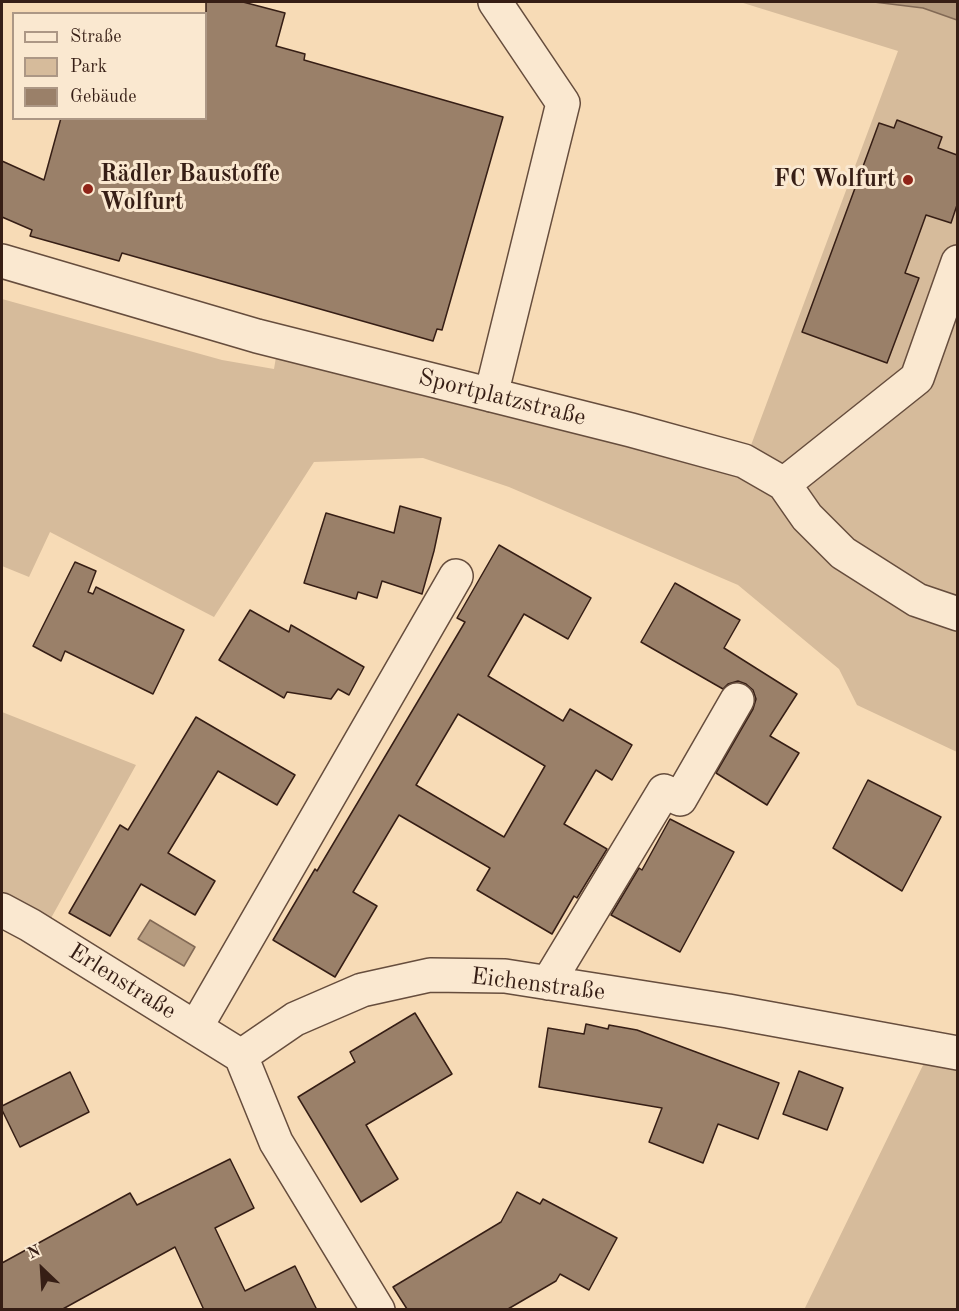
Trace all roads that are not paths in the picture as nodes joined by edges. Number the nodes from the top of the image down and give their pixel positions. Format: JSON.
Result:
{"nodes":[{"id":1,"x":495,"y":2,"type":"edge"},
{"id":2,"x":2,"y":261,"type":"edge"},
{"id":3,"x":957,"y":262,"type":"edge"},
{"id":4,"x":491,"y":395,"type":"junction"},
{"id":5,"x":784,"y":484,"type":"junction"},
{"id":6,"x":456,"y":576,"type":"dead end"},
{"id":7,"x":957,"y":614,"type":"edge"},
{"id":8,"x":737,"y":700,"type":"dead end"},
{"id":9,"x":2,"y":910,"type":"edge"},
{"id":10,"x":548,"y":983,"type":"junction"},
{"id":11,"x":196,"y":1027,"type":"junction"},
{"id":12,"x":957,"y":1053,"type":"edge"},
{"id":13,"x":241,"y":1056,"type":"junction"},
{"id":14,"x":378,"y":1310,"type":"edge"}],
"edges":[{"from":1,"to":4,"type":"street"},
{"from":2,"to":4,"type":"street","name":"Sportplatzstraße"},
{"from":3,"to":5,"type":"street"},
{"from":4,"to":5,"type":"street","name":"Sportplatzstraße"},
{"from":5,"to":7,"type":"street","name":"Sportplatzstraße"},
{"from":6,"to":11,"type":"street"},
{"from":8,"to":10,"type":"street"},
{"from":9,"to":11,"type":"street","name":"Erlenstraße"},
{"from":10,"to":12,"type":"street","name":"Eichenstraße"},
{"from":10,"to":13,"type":"street","name":"Eichenstraße"},
{"from":11,"to":13,"type":"street","name":"Erlenstraße"},
{"from":13,"to":14,"type":"street"}]}
